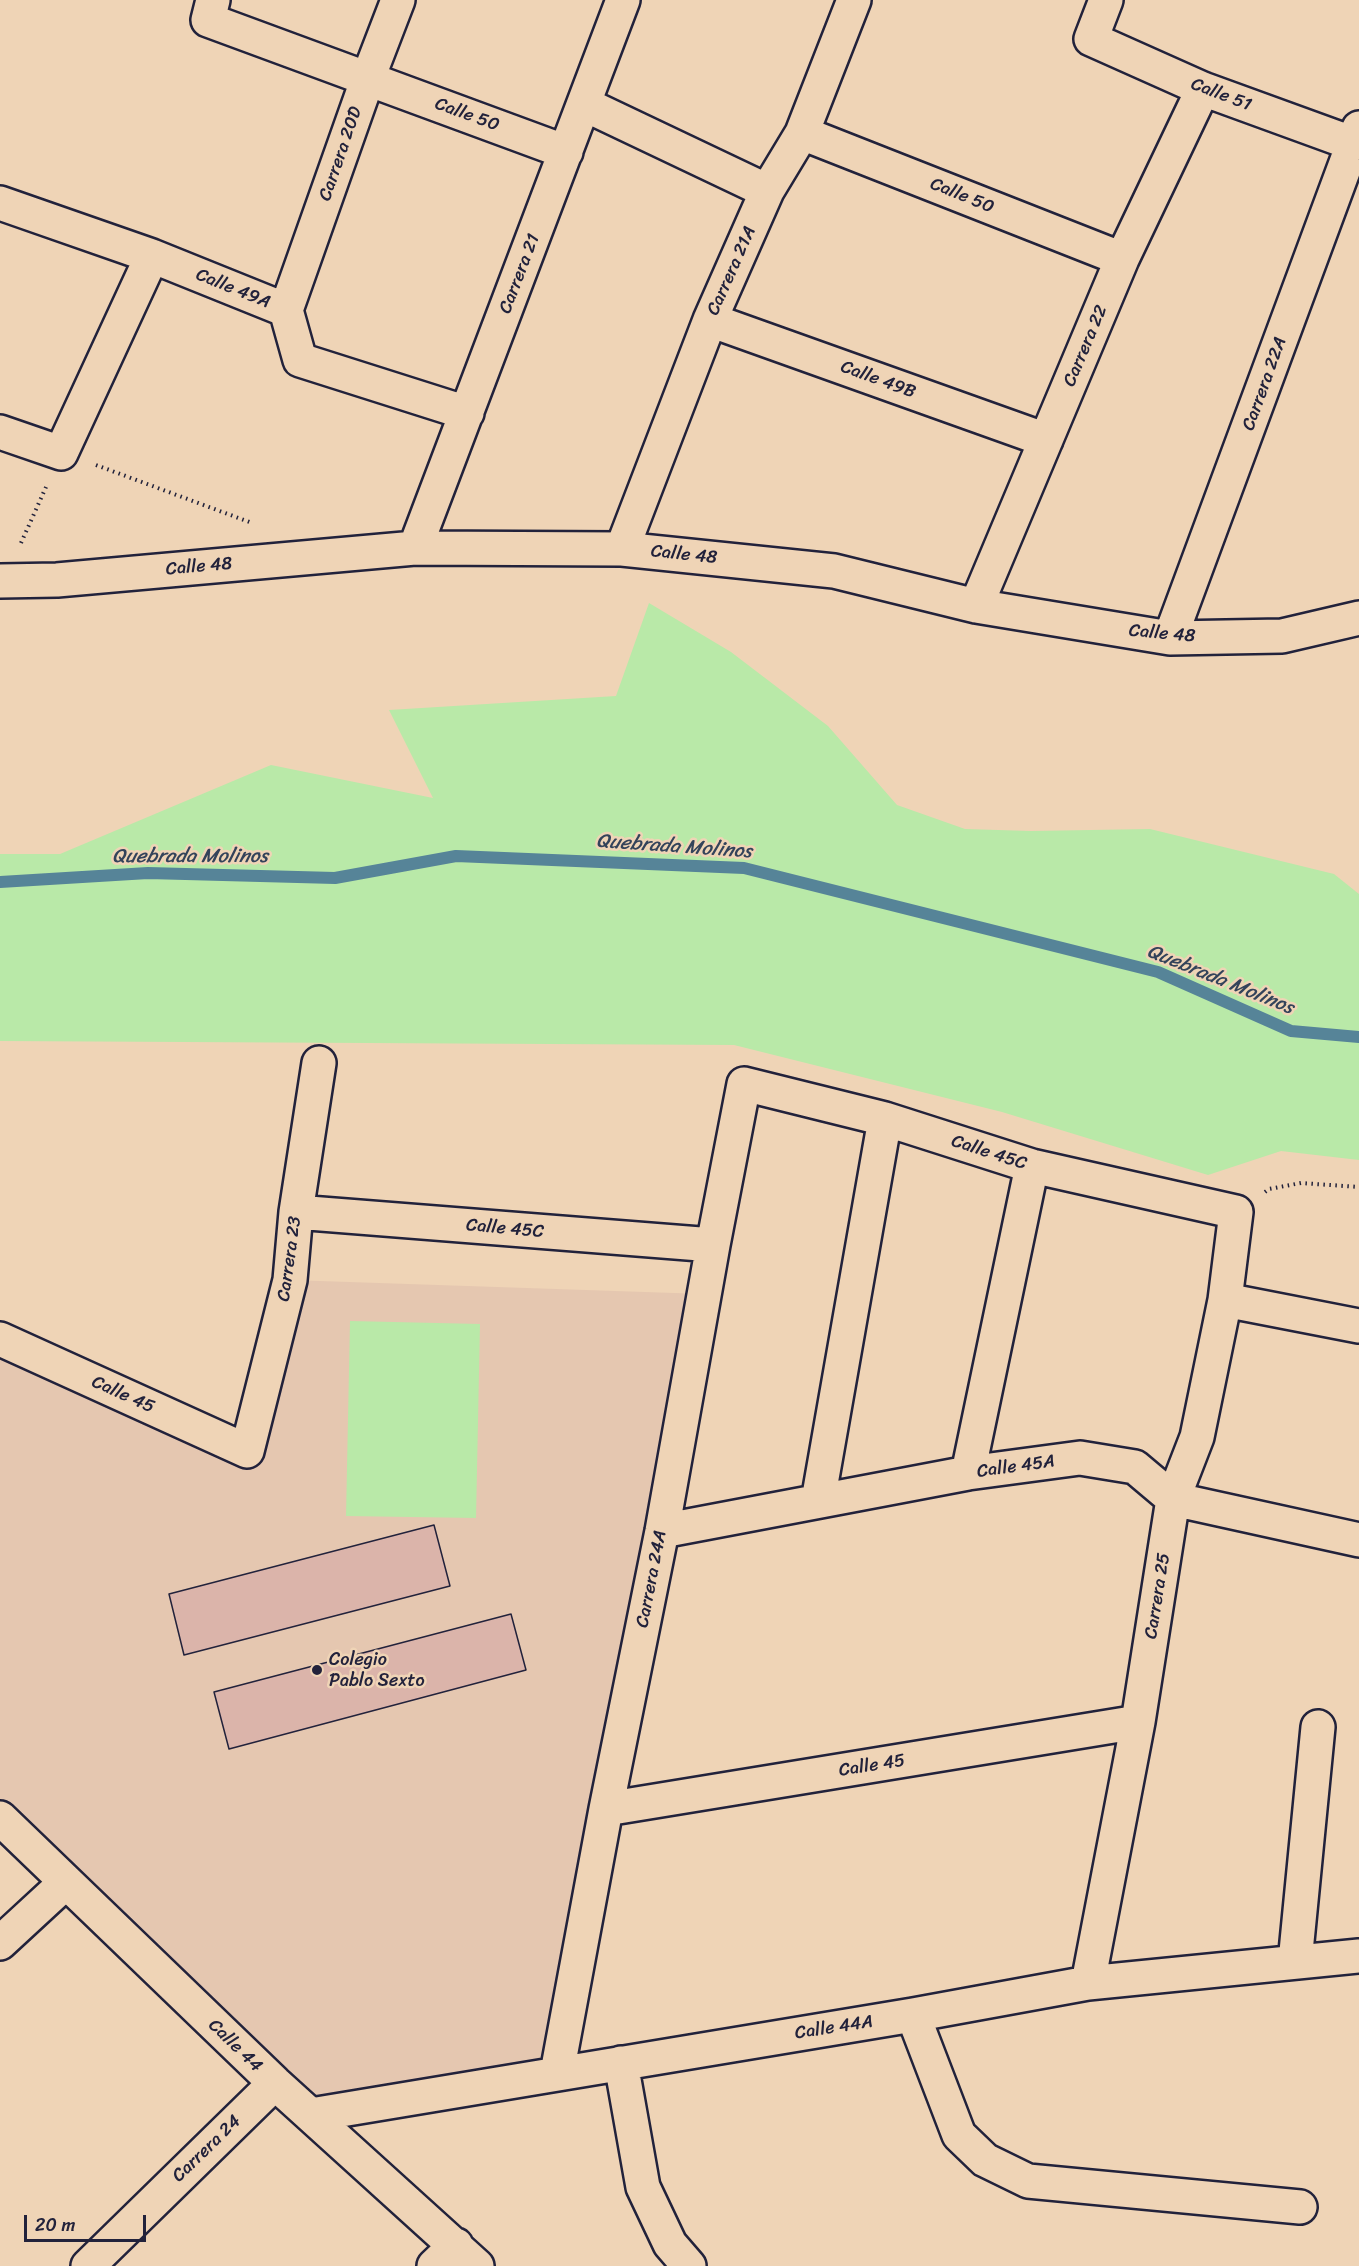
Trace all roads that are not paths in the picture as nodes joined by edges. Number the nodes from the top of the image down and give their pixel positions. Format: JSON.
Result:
{"nodes":[{"id":1,"x":213,"y":0,"type":"edge"},
{"id":2,"x":398,"y":0,"type":"edge"},
{"id":3,"x":623,"y":0,"type":"edge"},
{"id":4,"x":854,"y":0,"type":"edge"},
{"id":5,"x":1106,"y":0,"type":"edge"},
{"id":6,"x":368,"y":78,"type":"junction"},
{"id":7,"x":1203,"y":90,"type":"junction"},
{"id":8,"x":584,"y":104,"type":"junction"},
{"id":9,"x":802,"y":134,"type":"junction"},
{"id":10,"x":1356,"y":136,"type":"edge"},
{"id":11,"x":566,"y":152,"type":"junction"},
{"id":12,"x":766,"y":191,"type":"junction"},
{"id":13,"x":0,"y":203,"type":"edge"},
{"id":14,"x":152,"y":256,"type":"junction"},
{"id":15,"x":1122,"y":260,"type":"junction"},
{"id":16,"x":286,"y":310,"type":"junction"},
{"id":17,"x":710,"y":320,"type":"junction"},
{"id":18,"x":467,"y":413,"type":"junction"},
{"id":19,"x":0,"y":432,"type":"edge"},
{"id":20,"x":1046,"y":440,"type":"junction"},
{"id":21,"x":415,"y":548,"type":"junction"},
{"id":22,"x":622,"y":549,"type":"junction"},
{"id":23,"x":2,"y":581,"type":"edge"},
{"id":24,"x":976,"y":606,"type":"junction"},
{"id":25,"x":1359,"y":618,"type":"edge"},
{"id":26,"x":1170,"y":638,"type":"junction"},
{"id":27,"x":319,"y":1063,"type":"dead end"},
{"id":28,"x":744,"y":1084,"type":"joint"},
{"id":29,"x":885,"y":1119,"type":"junction"},
{"id":30,"x":1032,"y":1167,"type":"junction"},
{"id":31,"x":296,"y":1212,"type":"junction"},
{"id":32,"x":1236,"y":1212,"type":"joint"},
{"id":33,"x":713,"y":1245,"type":"junction"},
{"id":34,"x":1225,"y":1300,"type":"junction"},
{"id":35,"x":1359,"y":1326,"type":"edge"},
{"id":36,"x":0,"y":1339,"type":"edge"},
{"id":37,"x":247,"y":1451,"type":"joint"},
{"id":38,"x":968,"y":1473,"type":"junction"},
{"id":39,"x":1173,"y":1499,"type":"junction"},
{"id":40,"x":818,"y":1501,"type":"junction"},
{"id":41,"x":662,"y":1531,"type":"junction"},
{"id":42,"x":1359,"y":1540,"type":"edge"},
{"id":43,"x":1138,"y":1722,"type":"junction"},
{"id":44,"x":1318,"y":1727,"type":"dead end"},
{"id":45,"x":606,"y":1809,"type":"junction"},
{"id":46,"x":0,"y":1818,"type":"edge"},
{"id":47,"x":65,"y":1883,"type":"junction"},
{"id":48,"x":0,"y":1943,"type":"edge"},
{"id":49,"x":1359,"y":1956,"type":"edge"},
{"id":50,"x":1295,"y":1962,"type":"junction"},
{"id":51,"x":1088,"y":1983,"type":"junction"},
{"id":52,"x":913,"y":2015,"type":"junction"},
{"id":53,"x":621,"y":2063,"type":"junction"},
{"id":54,"x":557,"y":2073,"type":"junction"},
{"id":55,"x":275,"y":2083,"type":"junction"},
{"id":56,"x":311,"y":2115,"type":"junction"},
{"id":57,"x":1300,"y":2207,"type":"dead end"},
{"id":58,"x":456,"y":2259,"type":"edge"},
{"id":59,"x":88,"y":2266,"type":"edge"},
{"id":60,"x":688,"y":2266,"type":"edge"}],
"edges":[{"from":1,"to":6,"type":"street","name":"Calle 50"},
{"from":2,"to":6,"type":"street","name":"Carrera 20D"},
{"from":3,"to":8,"type":"street","name":"Carrera 21"},
{"from":4,"to":9,"type":"street","name":"Carrera 21A"},
{"from":5,"to":7,"type":"street","name":"Calle 51"},
{"from":6,"to":11,"type":"street","name":"Calle 50"},
{"from":6,"to":16,"type":"street","name":"Carrera 20D"},
{"from":7,"to":10,"type":"street","name":"Calle 51"},
{"from":7,"to":15,"type":"street","name":"Carrera 22"},
{"from":8,"to":11,"type":"street","name":"Carrera 21"},
{"from":8,"to":12,"type":"street"},
{"from":9,"to":12,"type":"street","name":"Carrera 21A"},
{"from":9,"to":15,"type":"street","name":"Calle 50"},
{"from":10,"to":26,"type":"street","name":"Carrera 22A"},
{"from":11,"to":18,"type":"street","name":"Carrera 21"},
{"from":12,"to":17,"type":"street","name":"Carrera 21A"},
{"from":13,"to":14,"type":"street","name":"Calle 49A"},
{"from":14,"to":16,"type":"street","name":"Calle 49A"},
{"from":14,"to":19,"type":"street"},
{"from":15,"to":20,"type":"street","name":"Carrera 22"},
{"from":16,"to":18,"type":"street","name":"Calle 49A"},
{"from":17,"to":20,"type":"street","name":"Calle 49B"},
{"from":17,"to":22,"type":"street","name":"Carrera 21A"},
{"from":18,"to":21,"type":"street","name":"Carrera 21"},
{"from":20,"to":24,"type":"street","name":"Carrera 22"},
{"from":21,"to":22,"type":"street","name":"Calle 48"},
{"from":21,"to":23,"type":"street","name":"Calle 48"},
{"from":22,"to":24,"type":"street","name":"Calle 48"},
{"from":24,"to":26,"type":"street","name":"Calle 48"},
{"from":25,"to":26,"type":"street","name":"Calle 48"},
{"from":27,"to":31,"type":"street","name":"Carrera 23"},
{"from":28,"to":29,"type":"street","name":"Calle 45C"},
{"from":28,"to":33,"type":"street","name":"Carrera 24A"},
{"from":29,"to":30,"type":"street","name":"Calle 45C"},
{"from":29,"to":40,"type":"street"},
{"from":30,"to":32,"type":"street","name":"Calle 45C"},
{"from":30,"to":38,"type":"street"},
{"from":31,"to":33,"type":"street","name":"Calle 45C"},
{"from":31,"to":37,"type":"street","name":"Carrera 23"},
{"from":32,"to":34,"type":"street","name":"Carrera 25"},
{"from":33,"to":41,"type":"street","name":"Carrera 24A"},
{"from":34,"to":35,"type":"street"},
{"from":34,"to":39,"type":"street","name":"Carrera 25"},
{"from":36,"to":37,"type":"street","name":"Calle 45"},
{"from":38,"to":39,"type":"street","name":"Calle 45A"},
{"from":38,"to":40,"type":"street","name":"Calle 45A"},
{"from":39,"to":42,"type":"street","name":"Calle 45A"},
{"from":39,"to":43,"type":"street","name":"Carrera 25"},
{"from":40,"to":41,"type":"street","name":"Calle 45A"},
{"from":41,"to":45,"type":"street","name":"Carrera 24A"},
{"from":43,"to":45,"type":"street","name":"Calle 45"},
{"from":43,"to":51,"type":"street","name":"Carrera 25"},
{"from":44,"to":50,"type":"street"},
{"from":45,"to":54,"type":"street","name":"Carrera 24A"},
{"from":46,"to":47,"type":"street","name":"Calle 44"},
{"from":47,"to":48,"type":"street"},
{"from":47,"to":55,"type":"street","name":"Calle 44"},
{"from":49,"to":50,"type":"street","name":"Calle 44A"},
{"from":50,"to":51,"type":"street","name":"Calle 44A"},
{"from":51,"to":52,"type":"street","name":"Calle 44A"},
{"from":52,"to":53,"type":"street","name":"Calle 44A"},
{"from":52,"to":57,"type":"street"},
{"from":53,"to":54,"type":"street","name":"Calle 44A"},
{"from":53,"to":60,"type":"street"},
{"from":54,"to":56,"type":"street","name":"Calle 44A"},
{"from":55,"to":56,"type":"street","name":"Calle 44"},
{"from":55,"to":59,"type":"street","name":"Carrera 24"},
{"from":56,"to":58,"type":"street","name":"Calle 44"}]}
